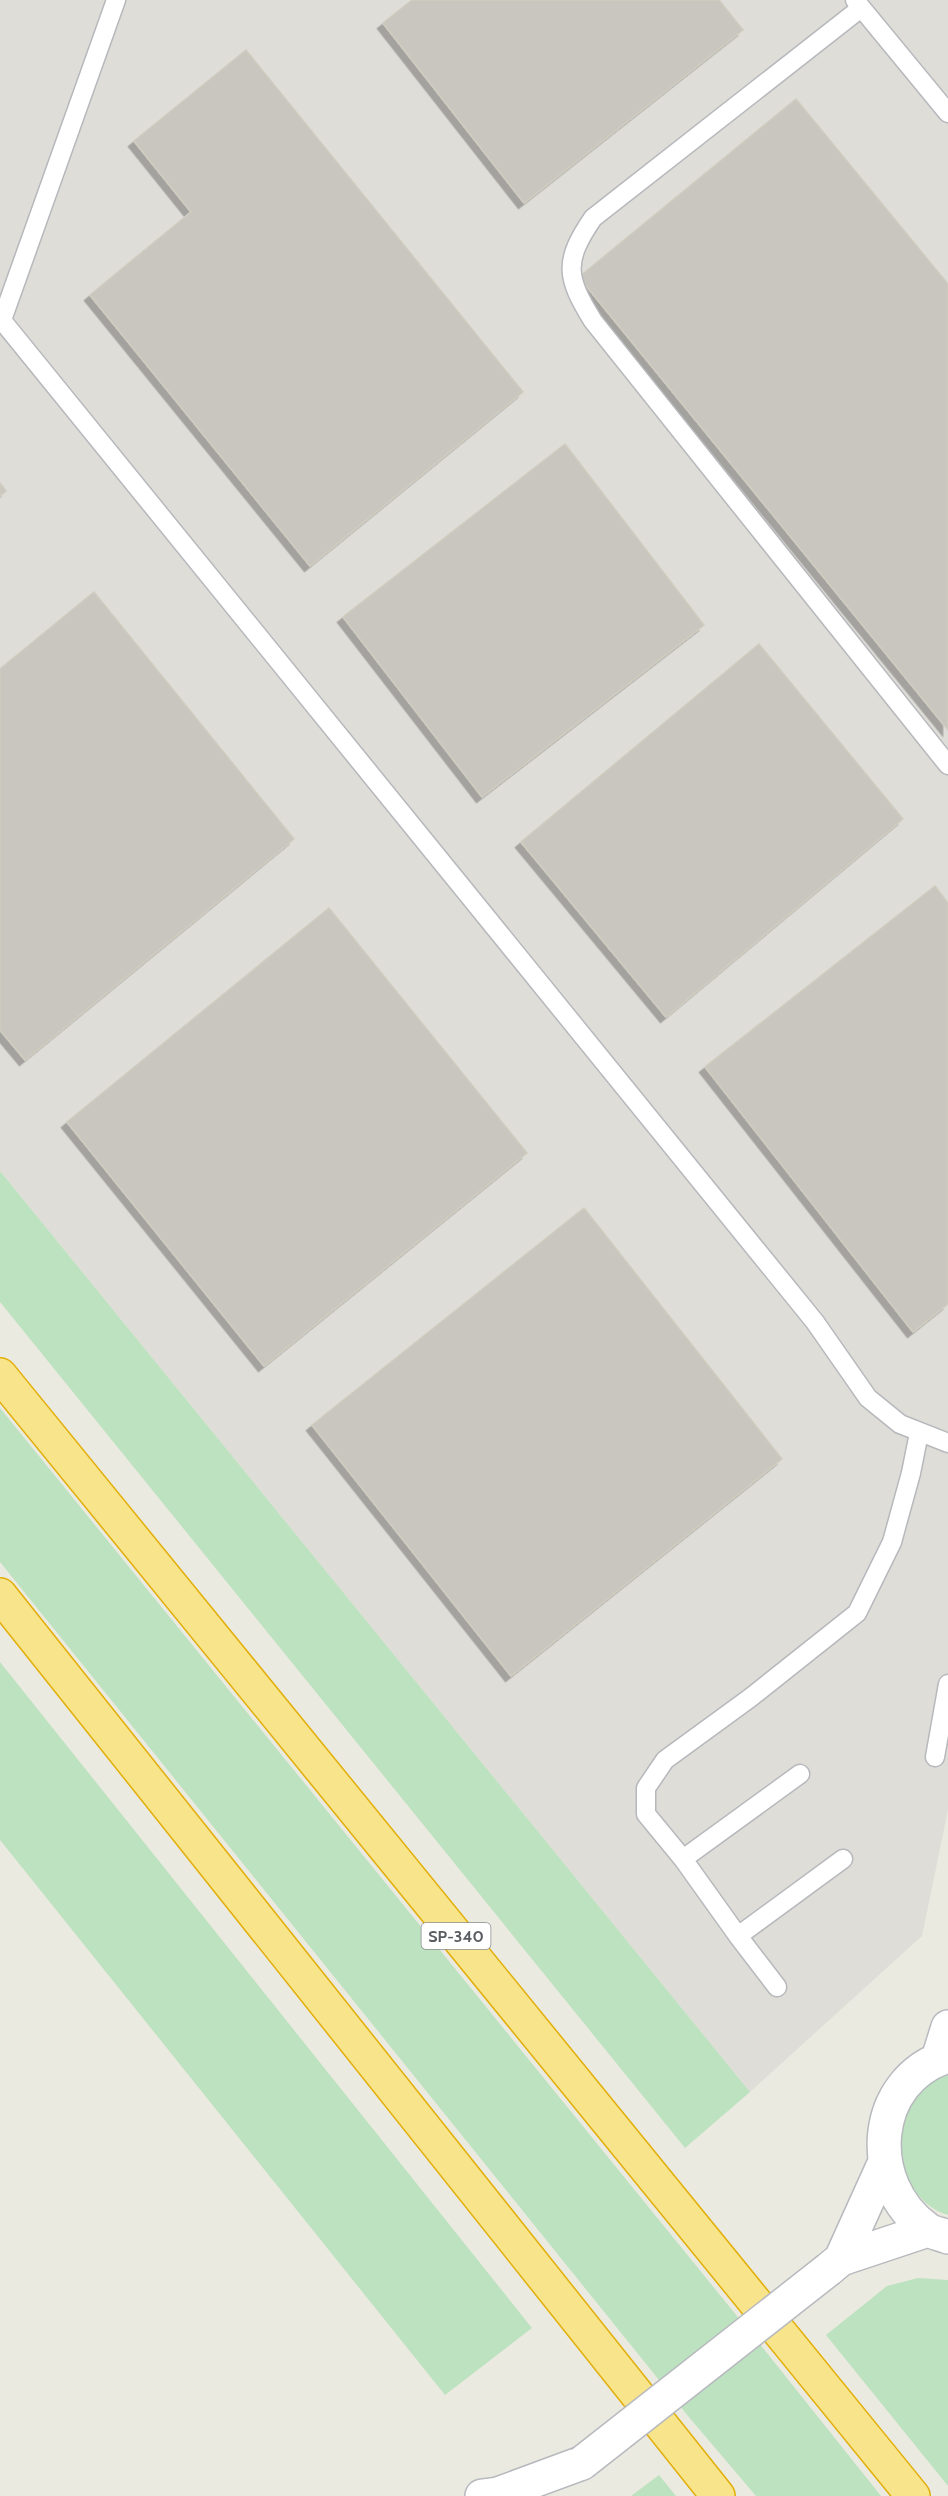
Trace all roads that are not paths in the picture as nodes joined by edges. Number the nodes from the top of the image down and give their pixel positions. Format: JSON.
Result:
{"nodes":[{"id":1,"x":116,"y":0,"type":"edge"},
{"id":2,"x":858,"y":4,"type":"edge"},
{"id":3,"x":948,"y":113,"type":"edge"},
{"id":4,"x":1,"y":319,"type":"edge"},
{"id":5,"x":948,"y":765,"type":"edge"},
{"id":6,"x":0,"y":1375,"type":"edge"},
{"id":7,"x":919,"y":1433,"type":"junction"},
{"id":8,"x":948,"y":1443,"type":"edge"},
{"id":9,"x":0,"y":1595,"type":"edge"},
{"id":10,"x":948,"y":1684,"type":"edge"},
{"id":11,"x":935,"y":1757,"type":"dead end"},
{"id":12,"x":800,"y":1774,"type":"dead end"},
{"id":13,"x":683,"y":1859,"type":"junction"},
{"id":14,"x":843,"y":1859,"type":"dead end"},
{"id":15,"x":738,"y":1936,"type":"junction"},
{"id":16,"x":777,"y":1987,"type":"dead end"},
{"id":17,"x":948,"y":2027,"type":"edge"},
{"id":18,"x":943,"y":2058,"type":"edge"},
{"id":19,"x":884,"y":2164,"type":"junction"},
{"id":20,"x":938,"y":2233,"type":"edge"},
{"id":21,"x":835,"y":2264,"type":"junction"},
{"id":22,"x":582,"y":2463,"type":"junction"},
{"id":23,"x":482,"y":2496,"type":"edge"},
{"id":24,"x":554,"y":2496,"type":"edge"},
{"id":25,"x":718,"y":2496,"type":"edge"},
{"id":26,"x":913,"y":2496,"type":"edge"}],
"edges":[{"from":1,"to":4,"type":"lane"},
{"from":2,"to":3,"type":"lane"},
{"from":2,"to":5,"type":"lane"},
{"from":4,"to":7,"type":"lane"},
{"from":6,"to":26,"type":"highway","number":"SP-340"},
{"from":7,"to":8,"type":"lane"},
{"from":7,"to":13,"type":"lane"},
{"from":9,"to":25,"type":"highway"},
{"from":10,"to":11,"type":"lane"},
{"from":12,"to":13,"type":"lane"},
{"from":13,"to":15,"type":"lane"},
{"from":14,"to":15,"type":"lane"},
{"from":15,"to":16,"type":"lane"},
{"from":17,"to":18,"type":"main road"},
{"from":18,"to":19,"type":"main road"},
{"from":19,"to":20,"type":"main road"},
{"from":19,"to":21,"type":"main road"},
{"from":20,"to":21,"type":"main road"},
{"from":21,"to":22,"type":"main road","bridge":true},
{"from":22,"to":23,"type":"main road"},
{"from":22,"to":24,"type":"main road"}]}
